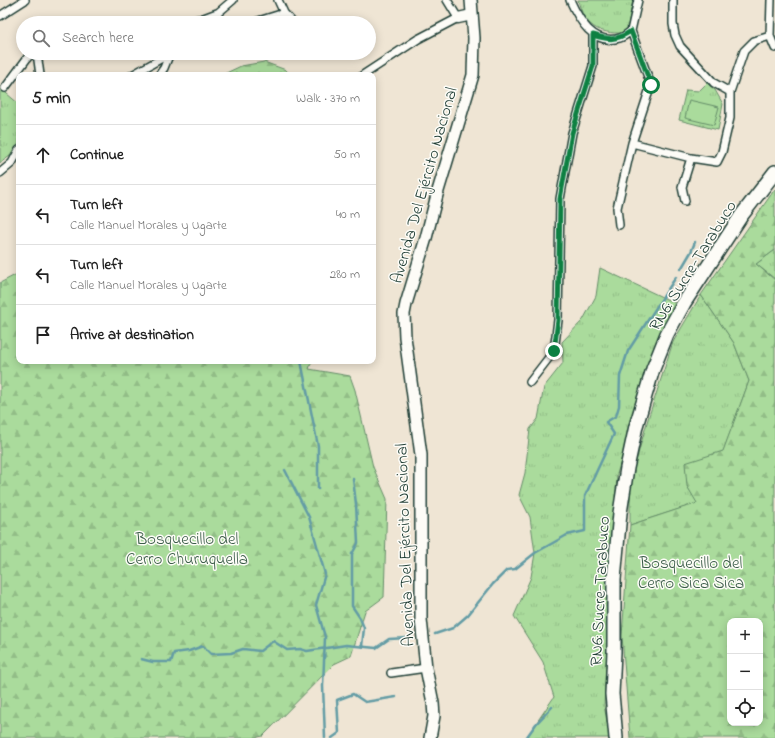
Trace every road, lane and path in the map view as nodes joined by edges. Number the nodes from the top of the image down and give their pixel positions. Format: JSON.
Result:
{"nodes":[{"id":1,"x":25,"y":0,"type":"edge"},
{"id":2,"x":233,"y":0,"type":"edge"},
{"id":3,"x":278,"y":0,"type":"edge"},
{"id":4,"x":447,"y":0,"type":"edge"},
{"id":5,"x":465,"y":0,"type":"edge"},
{"id":6,"x":471,"y":0,"type":"edge"},
{"id":7,"x":570,"y":0,"type":"edge"},
{"id":8,"x":638,"y":0,"type":"edge"},
{"id":9,"x":673,"y":0,"type":"edge"},
{"id":10,"x":771,"y":0,"type":"edge"},
{"id":11,"x":217,"y":13,"type":"junction"},
{"id":12,"x":284,"y":13,"type":"junction"},
{"id":13,"x":472,"y":14,"type":"junction"},
{"id":14,"x":0,"y":16,"type":"edge"},
{"id":15,"x":209,"y":16,"type":"edge"},
{"id":16,"x":214,"y":16,"type":"edge"},
{"id":17,"x":274,"y":16,"type":"edge"},
{"id":18,"x":287,"y":16,"type":"edge"},
{"id":19,"x":458,"y":18,"type":"junction"},
{"id":20,"x":631,"y":31,"type":"junction"},
{"id":21,"x":593,"y":35,"type":"junction"},
{"id":22,"x":770,"y":36,"type":"junction"},
{"id":23,"x":775,"y":48,"type":"edge"},
{"id":24,"x":26,"y":60,"type":"edge"},
{"id":25,"x":37,"y":60,"type":"edge"},
{"id":26,"x":159,"y":60,"type":"edge"},
{"id":27,"x":168,"y":60,"type":"edge"},
{"id":28,"x":17,"y":72,"type":"edge"},
{"id":29,"x":39,"y":72,"type":"edge"},
{"id":30,"x":137,"y":72,"type":"edge"},
{"id":31,"x":161,"y":72,"type":"edge"},
{"id":32,"x":368,"y":72,"type":"edge"},
{"id":33,"x":16,"y":73,"type":"edge"},
{"id":34,"x":5,"y":88,"type":"dead end"},
{"id":35,"x":730,"y":92,"type":"junction"},
{"id":36,"x":632,"y":142,"type":"junction"},
{"id":37,"x":16,"y":156,"type":"edge"},
{"id":38,"x":691,"y":158,"type":"junction"},
{"id":39,"x":0,"y":172,"type":"edge"},
{"id":40,"x":775,"y":172,"type":"edge"},
{"id":41,"x":685,"y":201,"type":"dead end"},
{"id":42,"x":619,"y":225,"type":"dead end"},
{"id":43,"x":530,"y":382,"type":"dead end"},
{"id":44,"x":426,"y":668,"type":"junction"},
{"id":45,"x":391,"y":673,"type":"dead end"},
{"id":46,"x":430,"y":738,"type":"edge"},
{"id":47,"x":616,"y":738,"type":"edge"}],
"edges":[{"from":1,"to":14,"type":"street"},
{"from":2,"to":11,"type":"street"},
{"from":3,"to":12,"type":"street"},
{"from":4,"to":19,"type":"street"},
{"from":5,"to":13,"type":"street"},
{"from":6,"to":13,"type":"main road","name":"Avenida Del Ejército Nacional"},
{"from":7,"to":21,"type":"street"},
{"from":8,"to":20,"type":"street"},
{"from":9,"to":35,"type":"street"},
{"from":10,"to":22,"type":"street"},
{"from":11,"to":15,"type":"street"},
{"from":11,"to":16,"type":"street"},
{"from":12,"to":17,"type":"street"},
{"from":12,"to":18,"type":"street"},
{"from":13,"to":19,"type":"street"},
{"from":13,"to":44,"type":"main road","name":"Avenida Del Ejército Nacional"},
{"from":19,"to":32,"type":"street"},
{"from":20,"to":21,"type":"street"},
{"from":20,"to":36,"type":"street"},
{"from":21,"to":43,"type":"street"},
{"from":22,"to":23,"type":"street"},
{"from":22,"to":35,"type":"street"},
{"from":24,"to":28,"type":"street"},
{"from":25,"to":29,"type":"street"},
{"from":26,"to":30,"type":"street"},
{"from":27,"to":31,"type":"street"},
{"from":33,"to":34,"type":"street"},
{"from":35,"to":38,"type":"street"},
{"from":36,"to":38,"type":"street"},
{"from":36,"to":42,"type":"street"},
{"from":37,"to":39,"type":"street"},
{"from":38,"to":41,"type":"street"},
{"from":40,"to":47,"type":"highway","name":"RN6: Sucre-Tarabuco"},
{"from":44,"to":45,"type":"street"},
{"from":44,"to":46,"type":"main road","name":"Avenida Del Ejército Nacional"}]}
